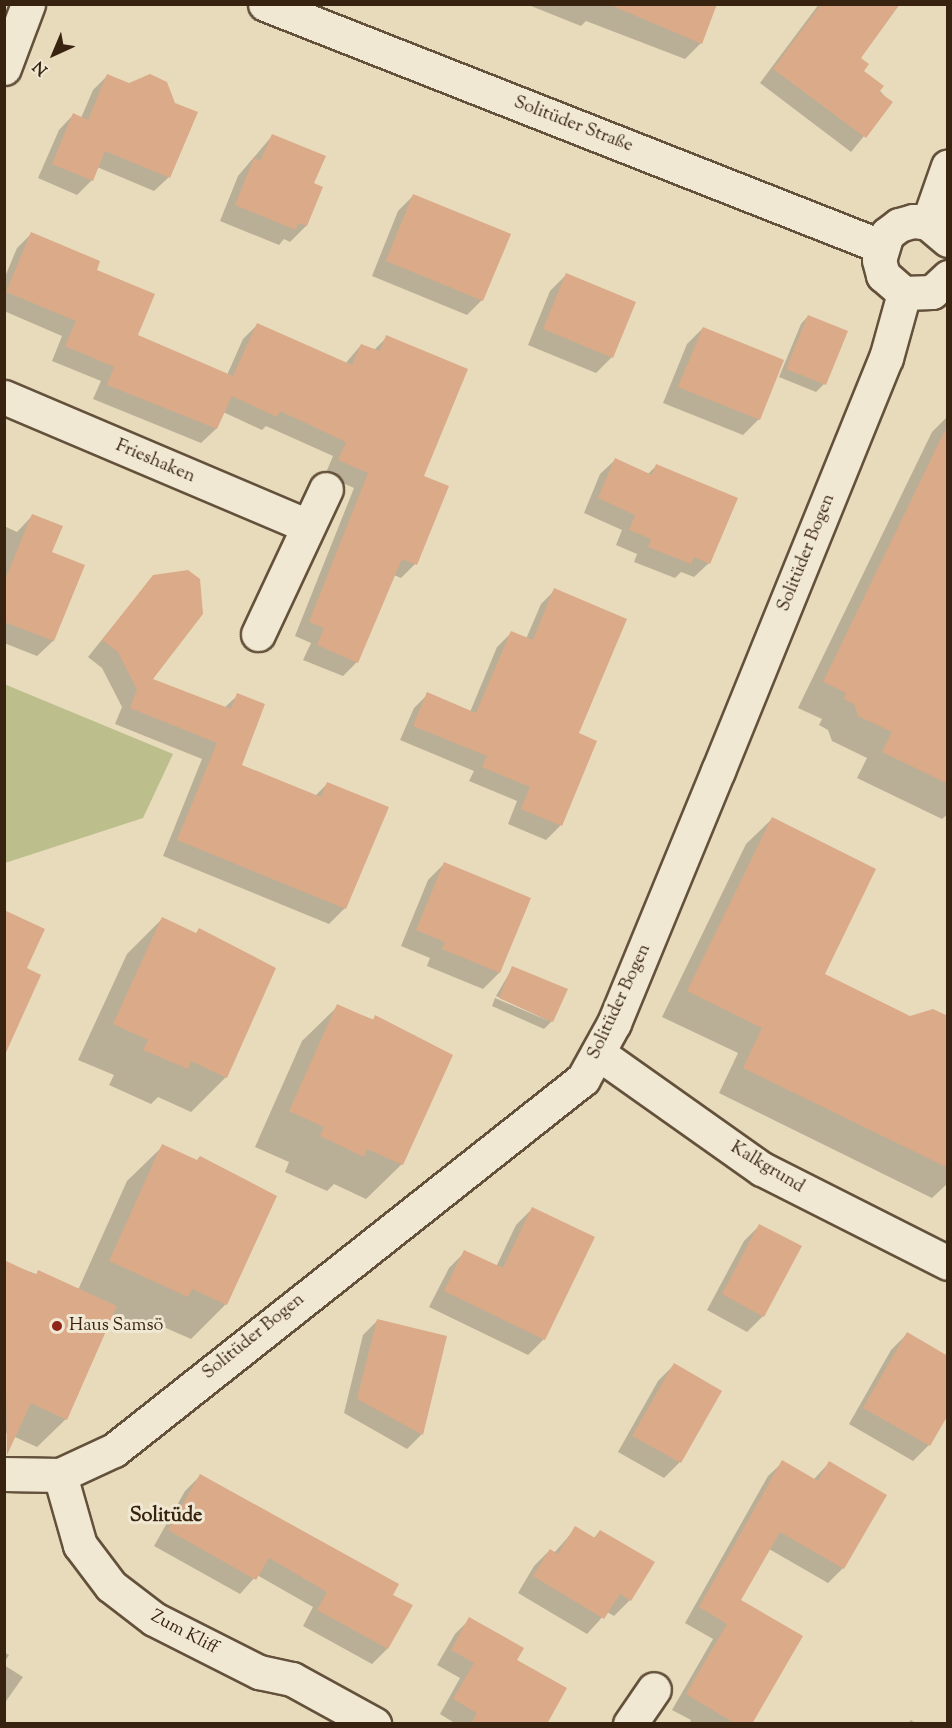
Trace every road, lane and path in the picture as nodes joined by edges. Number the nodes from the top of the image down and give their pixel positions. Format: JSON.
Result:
{"nodes":[{"id":1,"x":28,"y":4,"type":"edge"},
{"id":2,"x":265,"y":4,"type":"edge"},
{"id":3,"x":4,"y":68,"type":"edge"},
{"id":4,"x":948,"y":166,"type":"edge"},
{"id":5,"x":938,"y":231,"type":"edge"},
{"id":6,"x":880,"y":246,"type":"junction"},
{"id":7,"x":948,"y":276,"type":"edge"},
{"id":8,"x":904,"y":293,"type":"junction"},
{"id":9,"x":4,"y":397,"type":"edge"},
{"id":10,"x":326,"y":489,"type":"dead end"},
{"id":11,"x":306,"y":525,"type":"junction"},
{"id":12,"x":258,"y":634,"type":"dead end"},
{"id":13,"x":598,"y":1053,"type":"junction"},
{"id":14,"x":948,"y":1263,"type":"edge"},
{"id":15,"x":4,"y":1474,"type":"edge"},
{"id":16,"x":60,"y":1475,"type":"junction"},
{"id":17,"x":654,"y":1689,"type":"dead end"},
{"id":18,"x":374,"y":1724,"type":"edge"},
{"id":19,"x":630,"y":1724,"type":"edge"}],
"edges":[{"from":1,"to":3,"type":"street"},
{"from":2,"to":6,"type":"street","name":"Solitüder Straße"},
{"from":4,"to":5,"type":"street"},
{"from":5,"to":6,"type":"street"},
{"from":6,"to":8,"type":"street"},
{"from":7,"to":8,"type":"street"},
{"from":8,"to":13,"type":"street","name":"Solitüder Bogen"},
{"from":9,"to":11,"type":"street","name":"Frieshaken"},
{"from":10,"to":11,"type":"street"},
{"from":11,"to":12,"type":"street"},
{"from":13,"to":14,"type":"street","name":"Kalkgrund"},
{"from":13,"to":16,"type":"street","name":"Solitüder Bogen"},
{"from":15,"to":16,"type":"street","name":"Solitüder Bogen"},
{"from":16,"to":18,"type":"street","name":"Zum Kliff"},
{"from":17,"to":19,"type":"street"}]}
